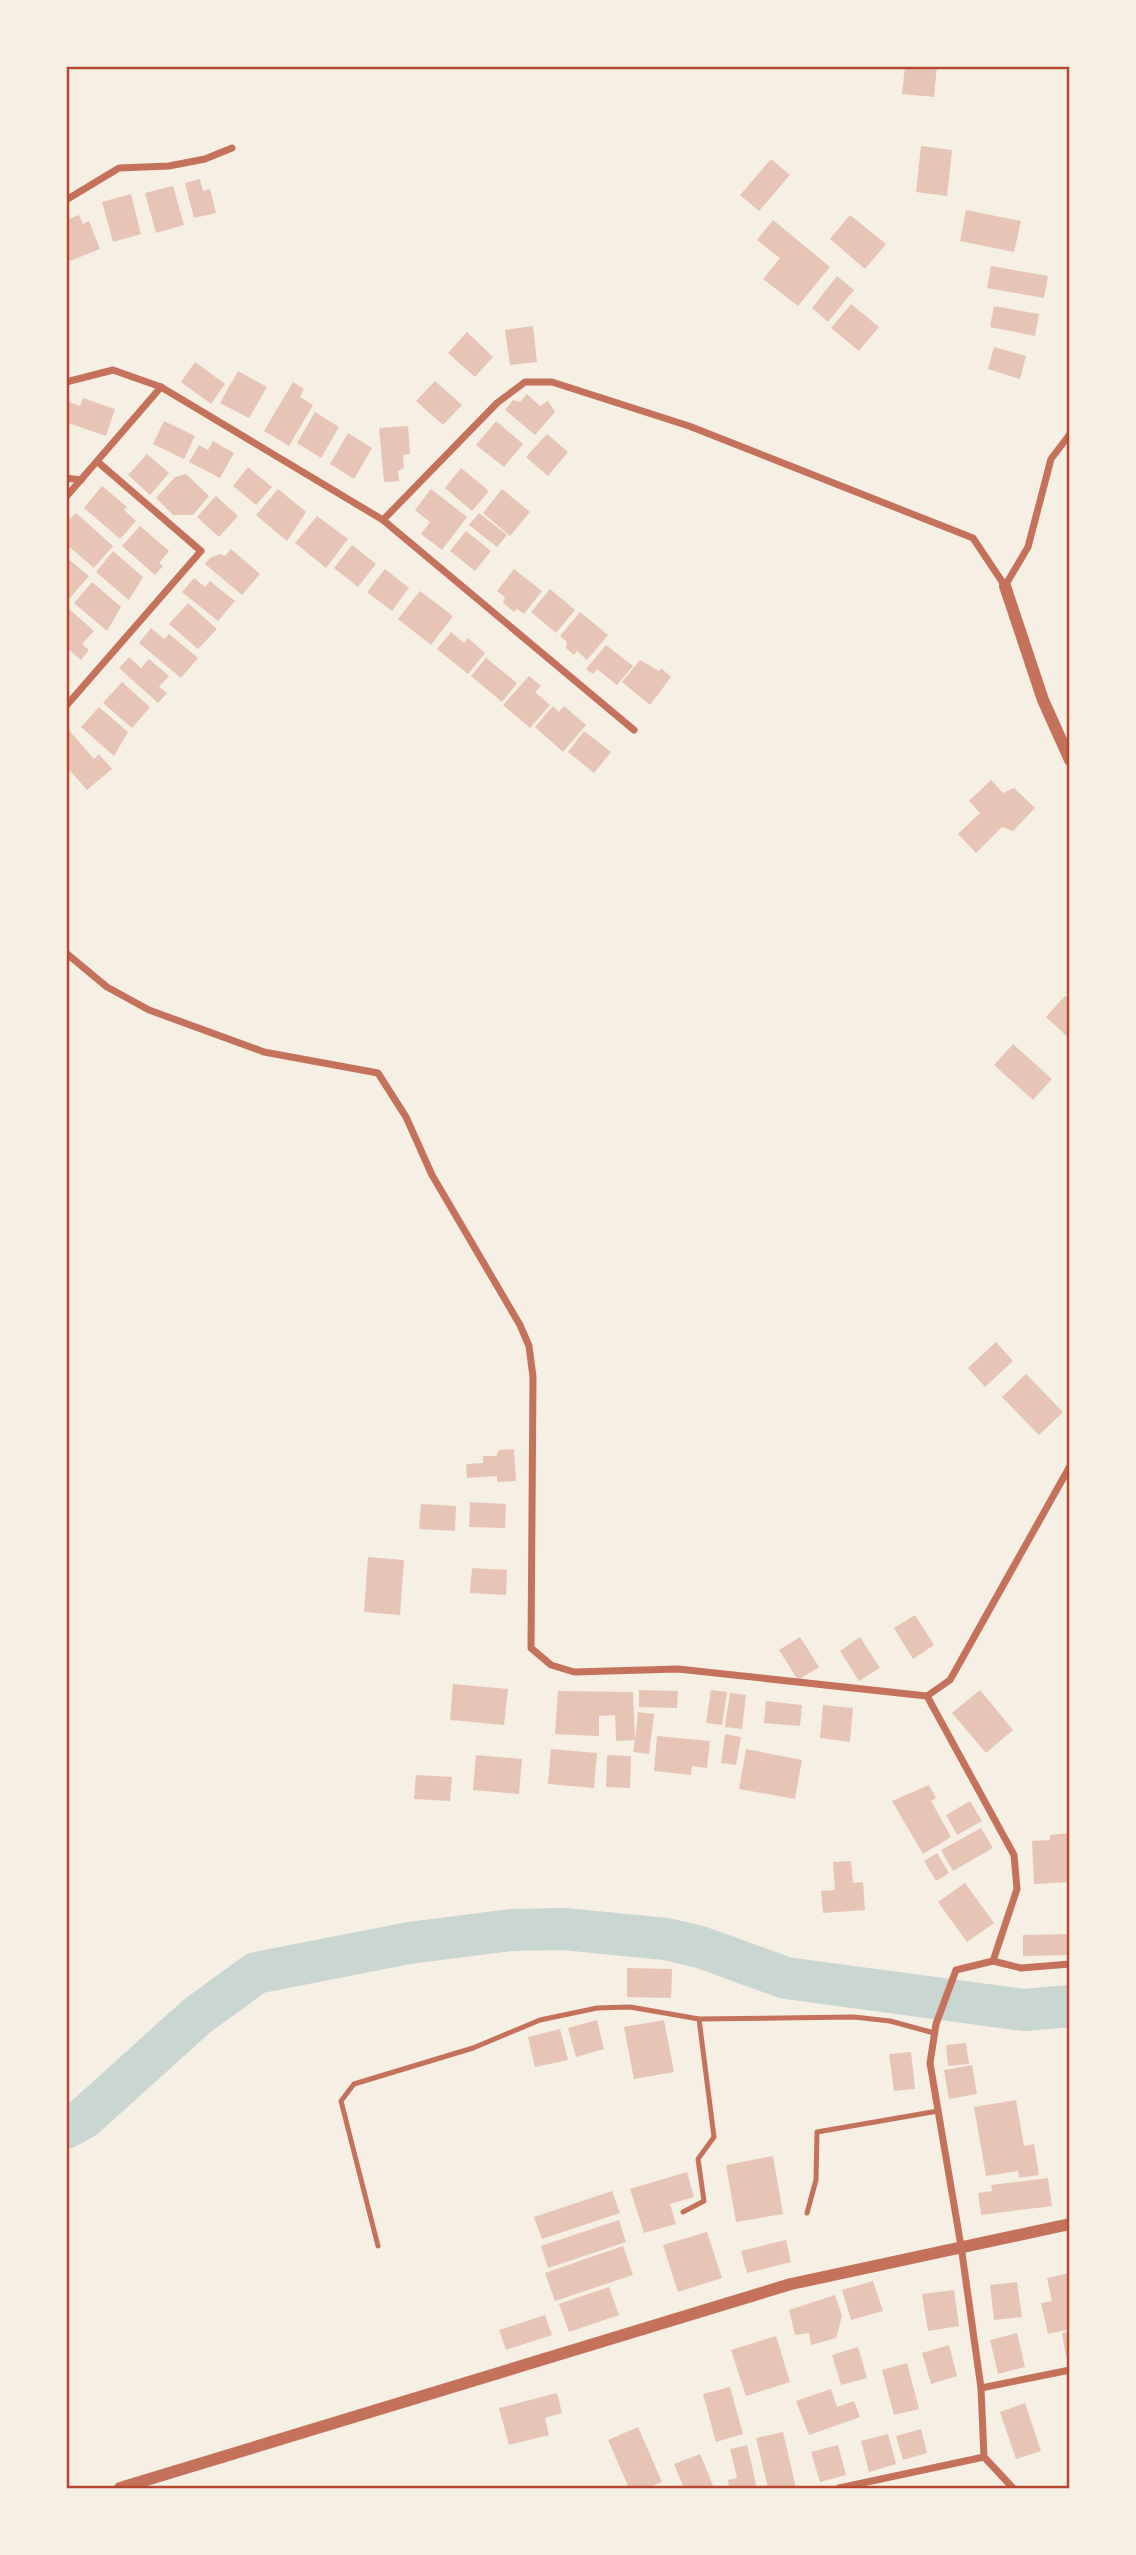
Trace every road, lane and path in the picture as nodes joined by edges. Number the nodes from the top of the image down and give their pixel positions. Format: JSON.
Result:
{"nodes":[{"id":1,"x":232,"y":148,"type":"dead end"},
{"id":2,"x":66,"y":200,"type":"edge"},
{"id":3,"x":66,"y":382,"type":"edge"},
{"id":4,"x":161,"y":387,"type":"junction"},
{"id":5,"x":1069,"y":434,"type":"edge"},
{"id":6,"x":99,"y":463,"type":"junction"},
{"id":7,"x":66,"y":478,"type":"edge"},
{"id":8,"x":81,"y":480,"type":"junction"},
{"id":9,"x":66,"y":496,"type":"edge"},
{"id":10,"x":383,"y":520,"type":"junction"},
{"id":11,"x":1005,"y":586,"type":"junction"},
{"id":12,"x":66,"y":705,"type":"edge"},
{"id":13,"x":634,"y":730,"type":"dead end"},
{"id":14,"x":1069,"y":760,"type":"edge"},
{"id":15,"x":66,"y":953,"type":"edge"},
{"id":16,"x":1069,"y":1466,"type":"edge"},
{"id":17,"x":927,"y":1696,"type":"junction"},
{"id":18,"x":993,"y":1961,"type":"junction"},
{"id":19,"x":1069,"y":1964,"type":"edge"},
{"id":20,"x":699,"y":2020,"type":"junction"},
{"id":21,"x":935,"y":2029,"type":"junction"},
{"id":22,"x":938,"y":2111,"type":"junction"},
{"id":23,"x":683,"y":2212,"type":"dead end"},
{"id":24,"x":807,"y":2213,"type":"dead end"},
{"id":25,"x":1069,"y":2224,"type":"edge"},
{"id":26,"x":378,"y":2246,"type":"dead end"},
{"id":27,"x":961,"y":2246,"type":"junction"},
{"id":28,"x":1069,"y":2370,"type":"edge"},
{"id":29,"x":981,"y":2388,"type":"junction"},
{"id":30,"x":984,"y":2457,"type":"junction"},
{"id":31,"x":120,"y":2488,"type":"edge"},
{"id":32,"x":839,"y":2488,"type":"edge"},
{"id":33,"x":1013,"y":2488,"type":"edge"}],
"edges":[{"from":1,"to":2,"type":"street"},
{"from":3,"to":4,"type":"street"},
{"from":4,"to":6,"type":"street"},
{"from":4,"to":10,"type":"street"},
{"from":5,"to":11,"type":"street"},
{"from":6,"to":8,"type":"street"},
{"from":6,"to":12,"type":"street"},
{"from":7,"to":8,"type":"street"},
{"from":8,"to":9,"type":"street"},
{"from":10,"to":11,"type":"street"},
{"from":10,"to":13,"type":"street"},
{"from":11,"to":14,"type":"street"},
{"from":15,"to":17,"type":"street"},
{"from":16,"to":17,"type":"street"},
{"from":17,"to":18,"type":"street"},
{"from":18,"to":19,"type":"street"},
{"from":18,"to":21,"type":"street"},
{"from":20,"to":21,"type":"lane"},
{"from":20,"to":23,"type":"lane"},
{"from":20,"to":26,"type":"lane"},
{"from":21,"to":22,"type":"street"},
{"from":22,"to":24,"type":"lane"},
{"from":22,"to":27,"type":"street"},
{"from":25,"to":27,"type":"street"},
{"from":27,"to":29,"type":"street"},
{"from":27,"to":31,"type":"street"},
{"from":28,"to":29,"type":"street"},
{"from":29,"to":30,"type":"street"},
{"from":30,"to":32,"type":"street"},
{"from":30,"to":33,"type":"street"}]}
